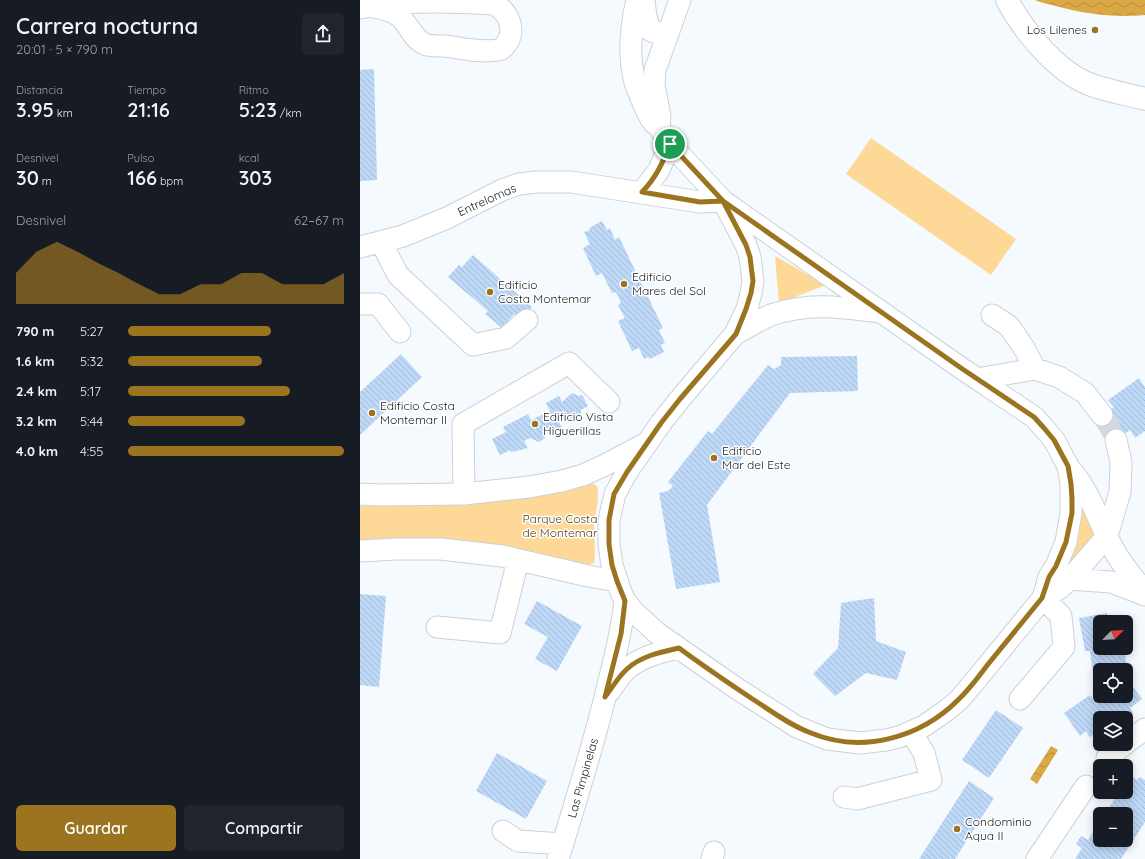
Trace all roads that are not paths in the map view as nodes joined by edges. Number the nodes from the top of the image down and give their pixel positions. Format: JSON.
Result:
{"nodes":[{"id":1,"x":637,"y":0,"type":"edge"},
{"id":2,"x":644,"y":0,"type":"edge"},
{"id":3,"x":680,"y":0,"type":"edge"},
{"id":4,"x":1007,"y":0,"type":"edge"},
{"id":5,"x":364,"y":7,"type":"edge"},
{"id":6,"x":668,"y":34,"type":"junction"},
{"id":7,"x":1140,"y":100,"type":"edge"},
{"id":8,"x":665,"y":136,"type":"junction"},
{"id":9,"x":642,"y":192,"type":"junction"},
{"id":10,"x":723,"y":201,"type":"junction"},
{"id":11,"x":368,"y":244,"type":"edge"},
{"id":12,"x":360,"y":304,"type":"edge"},
{"id":13,"x":881,"y":312,"type":"junction"},
{"id":14,"x":992,"y":315,"type":"dead end"},
{"id":15,"x":527,"y":320,"type":"dead end"},
{"id":16,"x":400,"y":332,"type":"dead end"},
{"id":17,"x":736,"y":334,"type":"junction"},
{"id":18,"x":1035,"y":369,"type":"junction"},
{"id":19,"x":977,"y":379,"type":"junction"},
{"id":20,"x":609,"y":402,"type":"dead end"},
{"id":21,"x":1102,"y":415,"type":"tunnel mouth"},
{"id":22,"x":1116,"y":440,"type":"tunnel mouth"},
{"id":23,"x":647,"y":443,"type":"junction"},
{"id":24,"x":1068,"y":466,"type":"junction"},
{"id":25,"x":360,"y":494,"type":"edge"},
{"id":26,"x":464,"y":494,"type":"junction"},
{"id":27,"x":1107,"y":536,"type":"junction"},
{"id":28,"x":360,"y":551,"type":"edge"},
{"id":29,"x":518,"y":560,"type":"junction"},
{"id":30,"x":1070,"y":579,"type":"junction"},
{"id":31,"x":617,"y":581,"type":"junction"},
{"id":32,"x":1145,"y":594,"type":"edge"},
{"id":33,"x":1042,"y":598,"type":"junction"},
{"id":34,"x":625,"y":601,"type":"junction"},
{"id":35,"x":437,"y":626,"type":"dead end"},
{"id":36,"x":679,"y":648,"type":"junction"},
{"id":37,"x":605,"y":697,"type":"junction"},
{"id":38,"x":1020,"y":699,"type":"dead end"},
{"id":39,"x":1145,"y":729,"type":"edge"},
{"id":40,"x":911,"y":732,"type":"junction"},
{"id":41,"x":1133,"y":738,"type":"edge"},
{"id":42,"x":1116,"y":751,"type":"edge"},
{"id":43,"x":1107,"y":758,"type":"dead end"},
{"id":44,"x":1086,"y":786,"type":"dead end"},
{"id":45,"x":844,"y":797,"type":"dead end"},
{"id":46,"x":503,"y":830,"type":"dead end"},
{"id":47,"x":561,"y":852,"type":"edge"},
{"id":48,"x":1037,"y":859,"type":"edge"}],
"edges":[{"from":1,"to":8,"type":"street","name":"Las Pimpinelas"},
{"from":2,"to":6,"type":"street"},
{"from":3,"to":6,"type":"street"},
{"from":4,"to":7,"type":"main road"},
{"from":5,"to":5,"type":"street"},
{"from":6,"to":8,"type":"street"},
{"from":8,"to":9,"type":"street"},
{"from":8,"to":10,"type":"street","name":"Las Pimpinelas"},
{"from":9,"to":10,"type":"street","name":"Entrelomas"},
{"from":9,"to":11,"type":"street","name":"Entrelomas"},
{"from":10,"to":13,"type":"street","name":"Las Pimpinelas"},
{"from":10,"to":17,"type":"street","name":"Las Pimpinelas"},
{"from":11,"to":15,"type":"street"},
{"from":12,"to":16,"type":"street"},
{"from":13,"to":17,"type":"street","name":"Las Pimpinelas"},
{"from":13,"to":19,"type":"street","name":"Las Pimpinelas"},
{"from":14,"to":18,"type":"street"},
{"from":17,"to":23,"type":"street","name":"Las Pimpinelas"},
{"from":18,"to":19,"type":"street"},
{"from":18,"to":21,"type":"street"},
{"from":19,"to":24,"type":"street","name":"Las Pimpinelas"},
{"from":20,"to":26,"type":"street"},
{"from":22,"to":27,"type":"street"},
{"from":23,"to":26,"type":"street"},
{"from":23,"to":31,"type":"street","name":"Las Pimpinelas"},
{"from":24,"to":27,"type":"street"},
{"from":24,"to":33,"type":"street","name":"Las Pimpinelas"},
{"from":25,"to":26,"type":"street"},
{"from":27,"to":30,"type":"street"},
{"from":27,"to":32,"type":"street"},
{"from":28,"to":29,"type":"street"},
{"from":29,"to":31,"type":"street"},
{"from":29,"to":35,"type":"street"},
{"from":30,"to":32,"type":"street"},
{"from":30,"to":33,"type":"street"},
{"from":31,"to":34,"type":"street","name":"Las Pimpinelas"},
{"from":33,"to":38,"type":"street"},
{"from":33,"to":40,"type":"street","name":"Las Pimpinelas"},
{"from":34,"to":36,"type":"street","name":"Las Pimpinelas"},
{"from":34,"to":37,"type":"street","name":"Las Pimpinelas"},
{"from":36,"to":37,"type":"street","name":"Las Pimpinelas"},
{"from":36,"to":40,"type":"street","name":"Las Pimpinelas"},
{"from":37,"to":47,"type":"street","name":"Las Pimpinelas"},
{"from":39,"to":41,"type":"street"},
{"from":40,"to":45,"type":"street"},
{"from":42,"to":43,"type":"street"},
{"from":44,"to":48,"type":"street"},
{"from":46,"to":47,"type":"street"}]}
